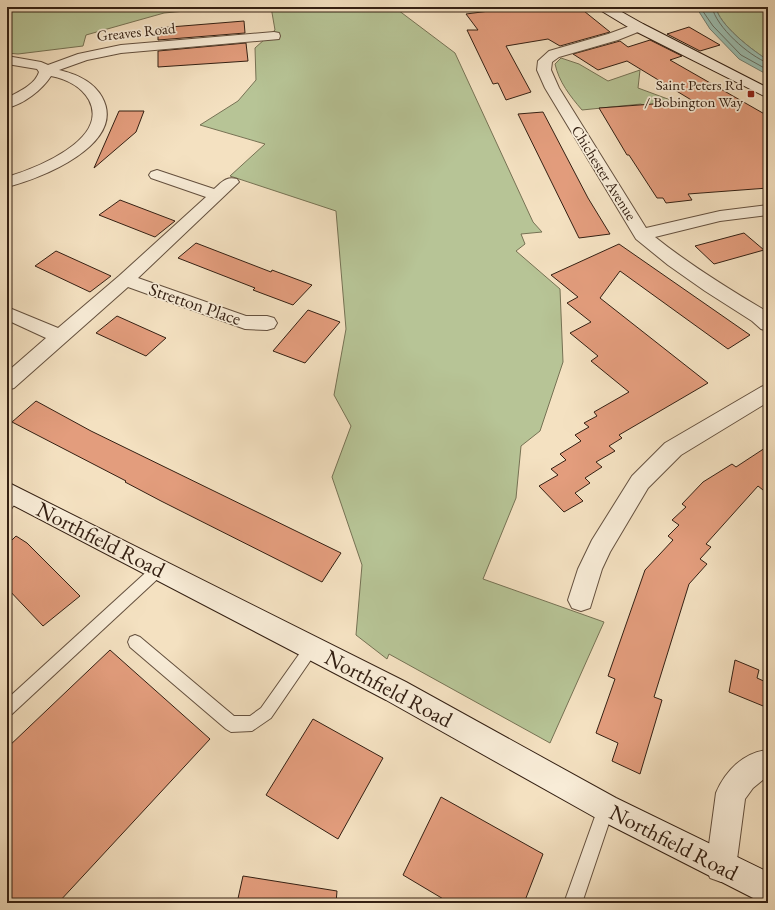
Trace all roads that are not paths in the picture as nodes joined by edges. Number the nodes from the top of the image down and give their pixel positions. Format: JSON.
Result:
{"nodes":[{"id":1,"x":604,"y":7,"type":"edge"},
{"id":2,"x":638,"y":27,"type":"junction"},
{"id":3,"x":274,"y":36,"type":"dead end"},
{"id":4,"x":7,"y":60,"type":"edge"},
{"id":5,"x":46,"y":71,"type":"junction"},
{"id":6,"x":768,"y":94,"type":"edge"},
{"id":7,"x":7,"y":104,"type":"edge"},
{"id":8,"x":157,"y":175,"type":"dead end"},
{"id":9,"x":7,"y":182,"type":"edge"},
{"id":10,"x":231,"y":182,"type":"dead end"},
{"id":11,"x":217,"y":195,"type":"junction"},
{"id":12,"x":768,"y":210,"type":"edge"},
{"id":13,"x":642,"y":235,"type":"junction"},
{"id":14,"x":125,"y":280,"type":"junction"},
{"id":15,"x":7,"y":314,"type":"edge"},
{"id":16,"x":267,"y":323,"type":"dead end"},
{"id":17,"x":768,"y":324,"type":"edge"},
{"id":18,"x":60,"y":336,"type":"junction"},
{"id":19,"x":7,"y":383,"type":"edge"},
{"id":20,"x":768,"y":392,"type":"edge"},
{"id":21,"x":10,"y":497,"type":"edge"},
{"id":22,"x":159,"y":569,"type":"junction"},
{"id":23,"x":581,"y":600,"type":"dead end"},
{"id":24,"x":135,"y":642,"type":"dead end"},
{"id":25,"x":312,"y":648,"type":"junction"},
{"id":26,"x":7,"y":709,"type":"edge"},
{"id":27,"x":768,"y":764,"type":"edge"},
{"id":28,"x":606,"y":808,"type":"junction"},
{"id":29,"x":721,"y":867,"type":"junction"},
{"id":30,"x":768,"y":889,"type":"edge"},
{"id":31,"x":573,"y":903,"type":"edge"}],
"edges":[{"from":1,"to":2,"type":"street"},
{"from":2,"to":6,"type":"street"},
{"from":2,"to":13,"type":"street","name":"Chichester Avenue"},
{"from":3,"to":5,"type":"street","name":"Greaves Road"},
{"from":4,"to":5,"type":"street"},
{"from":5,"to":7,"type":"street"},
{"from":5,"to":9,"type":"street"},
{"from":8,"to":11,"type":"street"},
{"from":10,"to":11,"type":"street","name":"Stretton Place"},
{"from":11,"to":14,"type":"street","name":"Stretton Place"},
{"from":12,"to":13,"type":"street"},
{"from":13,"to":17,"type":"street","name":"Chichester Avenue"},
{"from":14,"to":16,"type":"street","name":"Stretton Place"},
{"from":14,"to":18,"type":"street","name":"Stretton Place"},
{"from":15,"to":18,"type":"street"},
{"from":18,"to":19,"type":"street","name":"Stretton Place"},
{"from":20,"to":23,"type":"street"},
{"from":21,"to":22,"type":"street","name":"Northfield Road"},
{"from":22,"to":25,"type":"street","name":"Northfield Road"},
{"from":22,"to":26,"type":"lane"},
{"from":24,"to":25,"type":"lane"},
{"from":25,"to":28,"type":"street","name":"Northfield Road"},
{"from":27,"to":29,"type":"street"},
{"from":28,"to":29,"type":"street","name":"Northfield Road"},
{"from":28,"to":31,"type":"lane"},
{"from":29,"to":30,"type":"street","name":"Northfield Road"}]}
